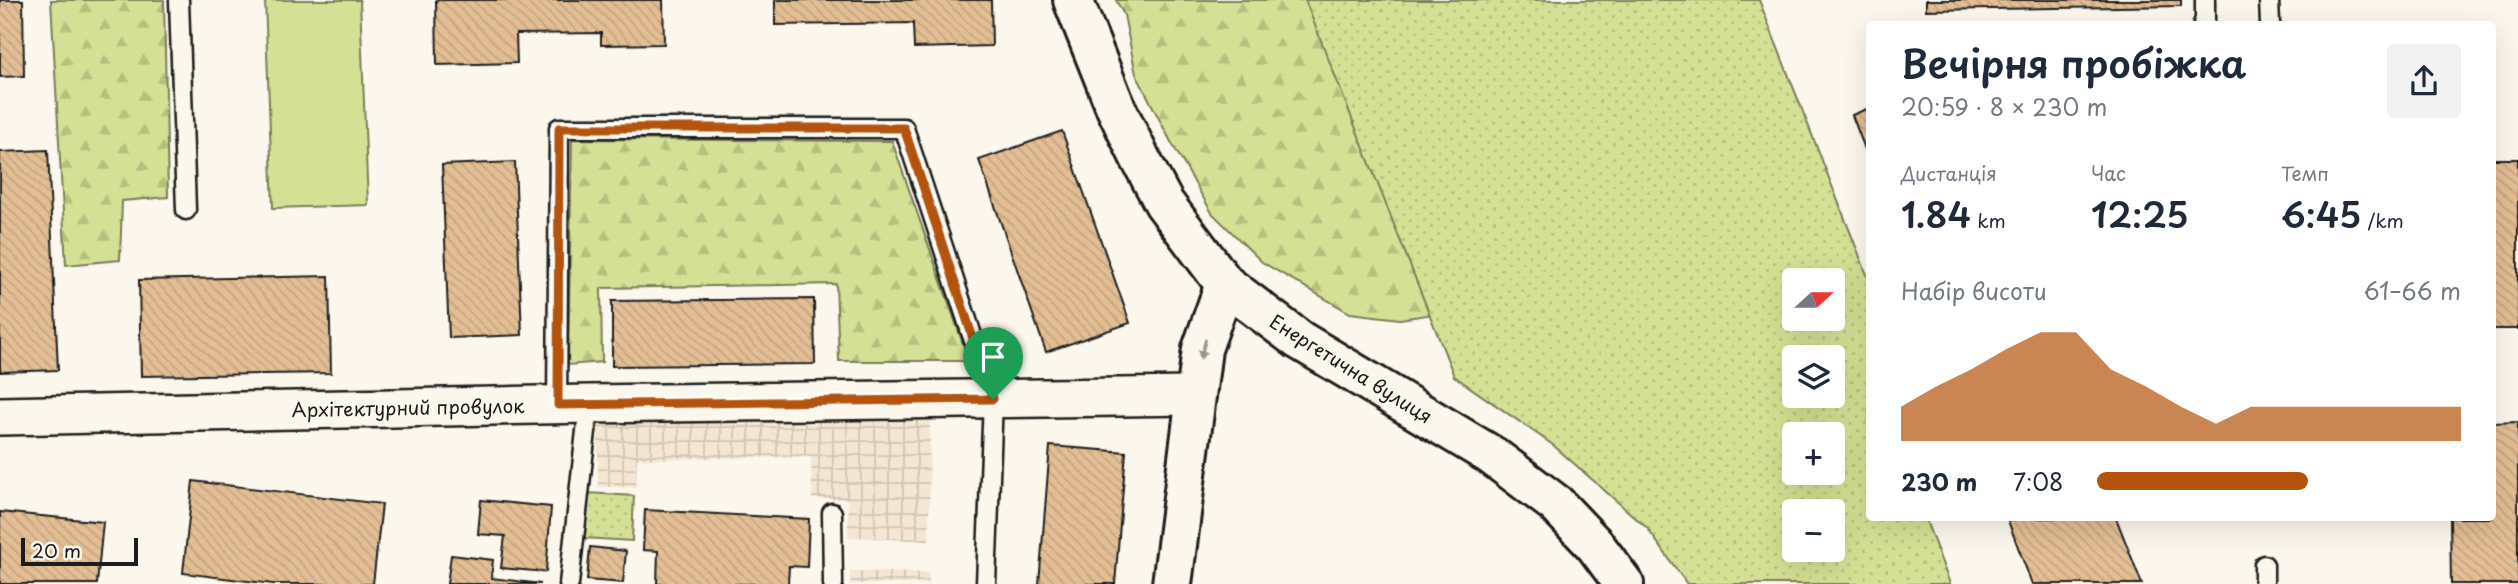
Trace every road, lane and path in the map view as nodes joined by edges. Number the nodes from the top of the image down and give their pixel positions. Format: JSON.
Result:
{"nodes":[{"id":1,"x":179,"y":0,"type":"edge"},
{"id":2,"x":1073,"y":0,"type":"edge"},
{"id":3,"x":2205,"y":0,"type":"edge"},
{"id":4,"x":2269,"y":0,"type":"edge"},
{"id":5,"x":2205,"y":21,"type":"edge"},
{"id":6,"x":2270,"y":21,"type":"edge"},
{"id":7,"x":186,"y":210,"type":"dead end"},
{"id":8,"x":1225,"y":284,"type":"junction"},
{"id":9,"x":1194,"y":396,"type":"junction"},
{"id":10,"x":993,"y":399,"type":"junction"},
{"id":11,"x":573,"y":404,"type":"junction"},
{"id":12,"x":0,"y":416,"type":"edge"},
{"id":13,"x":832,"y":513,"type":"dead end"},
{"id":14,"x":2264,"y":565,"type":"dead end"},
{"id":15,"x":569,"y":584,"type":"edge"},
{"id":16,"x":833,"y":584,"type":"edge"},
{"id":17,"x":986,"y":584,"type":"edge"},
{"id":18,"x":1172,"y":584,"type":"edge"},
{"id":19,"x":1624,"y":584,"type":"edge"},
{"id":20,"x":2264,"y":584,"type":"edge"}],
"edges":[{"from":1,"to":7,"type":"lane"},
{"from":2,"to":8,"type":"main road","name":"Енергетична вулиця"},
{"from":3,"to":5,"type":"lane"},
{"from":4,"to":6,"type":"lane"},
{"from":8,"to":9,"type":"main road","one_way":true},
{"from":8,"to":19,"type":"main road","name":"Енергетична вулиця"},
{"from":9,"to":10,"type":"street","name":"Архітектурний провулок"},
{"from":9,"to":18,"type":"main road"},
{"from":10,"to":11,"type":"street","name":"Архітектурний провулок"},
{"from":10,"to":11,"type":"lane"},
{"from":10,"to":17,"type":"lane"},
{"from":11,"to":12,"type":"street","name":"Архітектурний провулок"},
{"from":11,"to":15,"type":"lane"},
{"from":13,"to":16,"type":"lane"},
{"from":14,"to":20,"type":"lane"}]}
